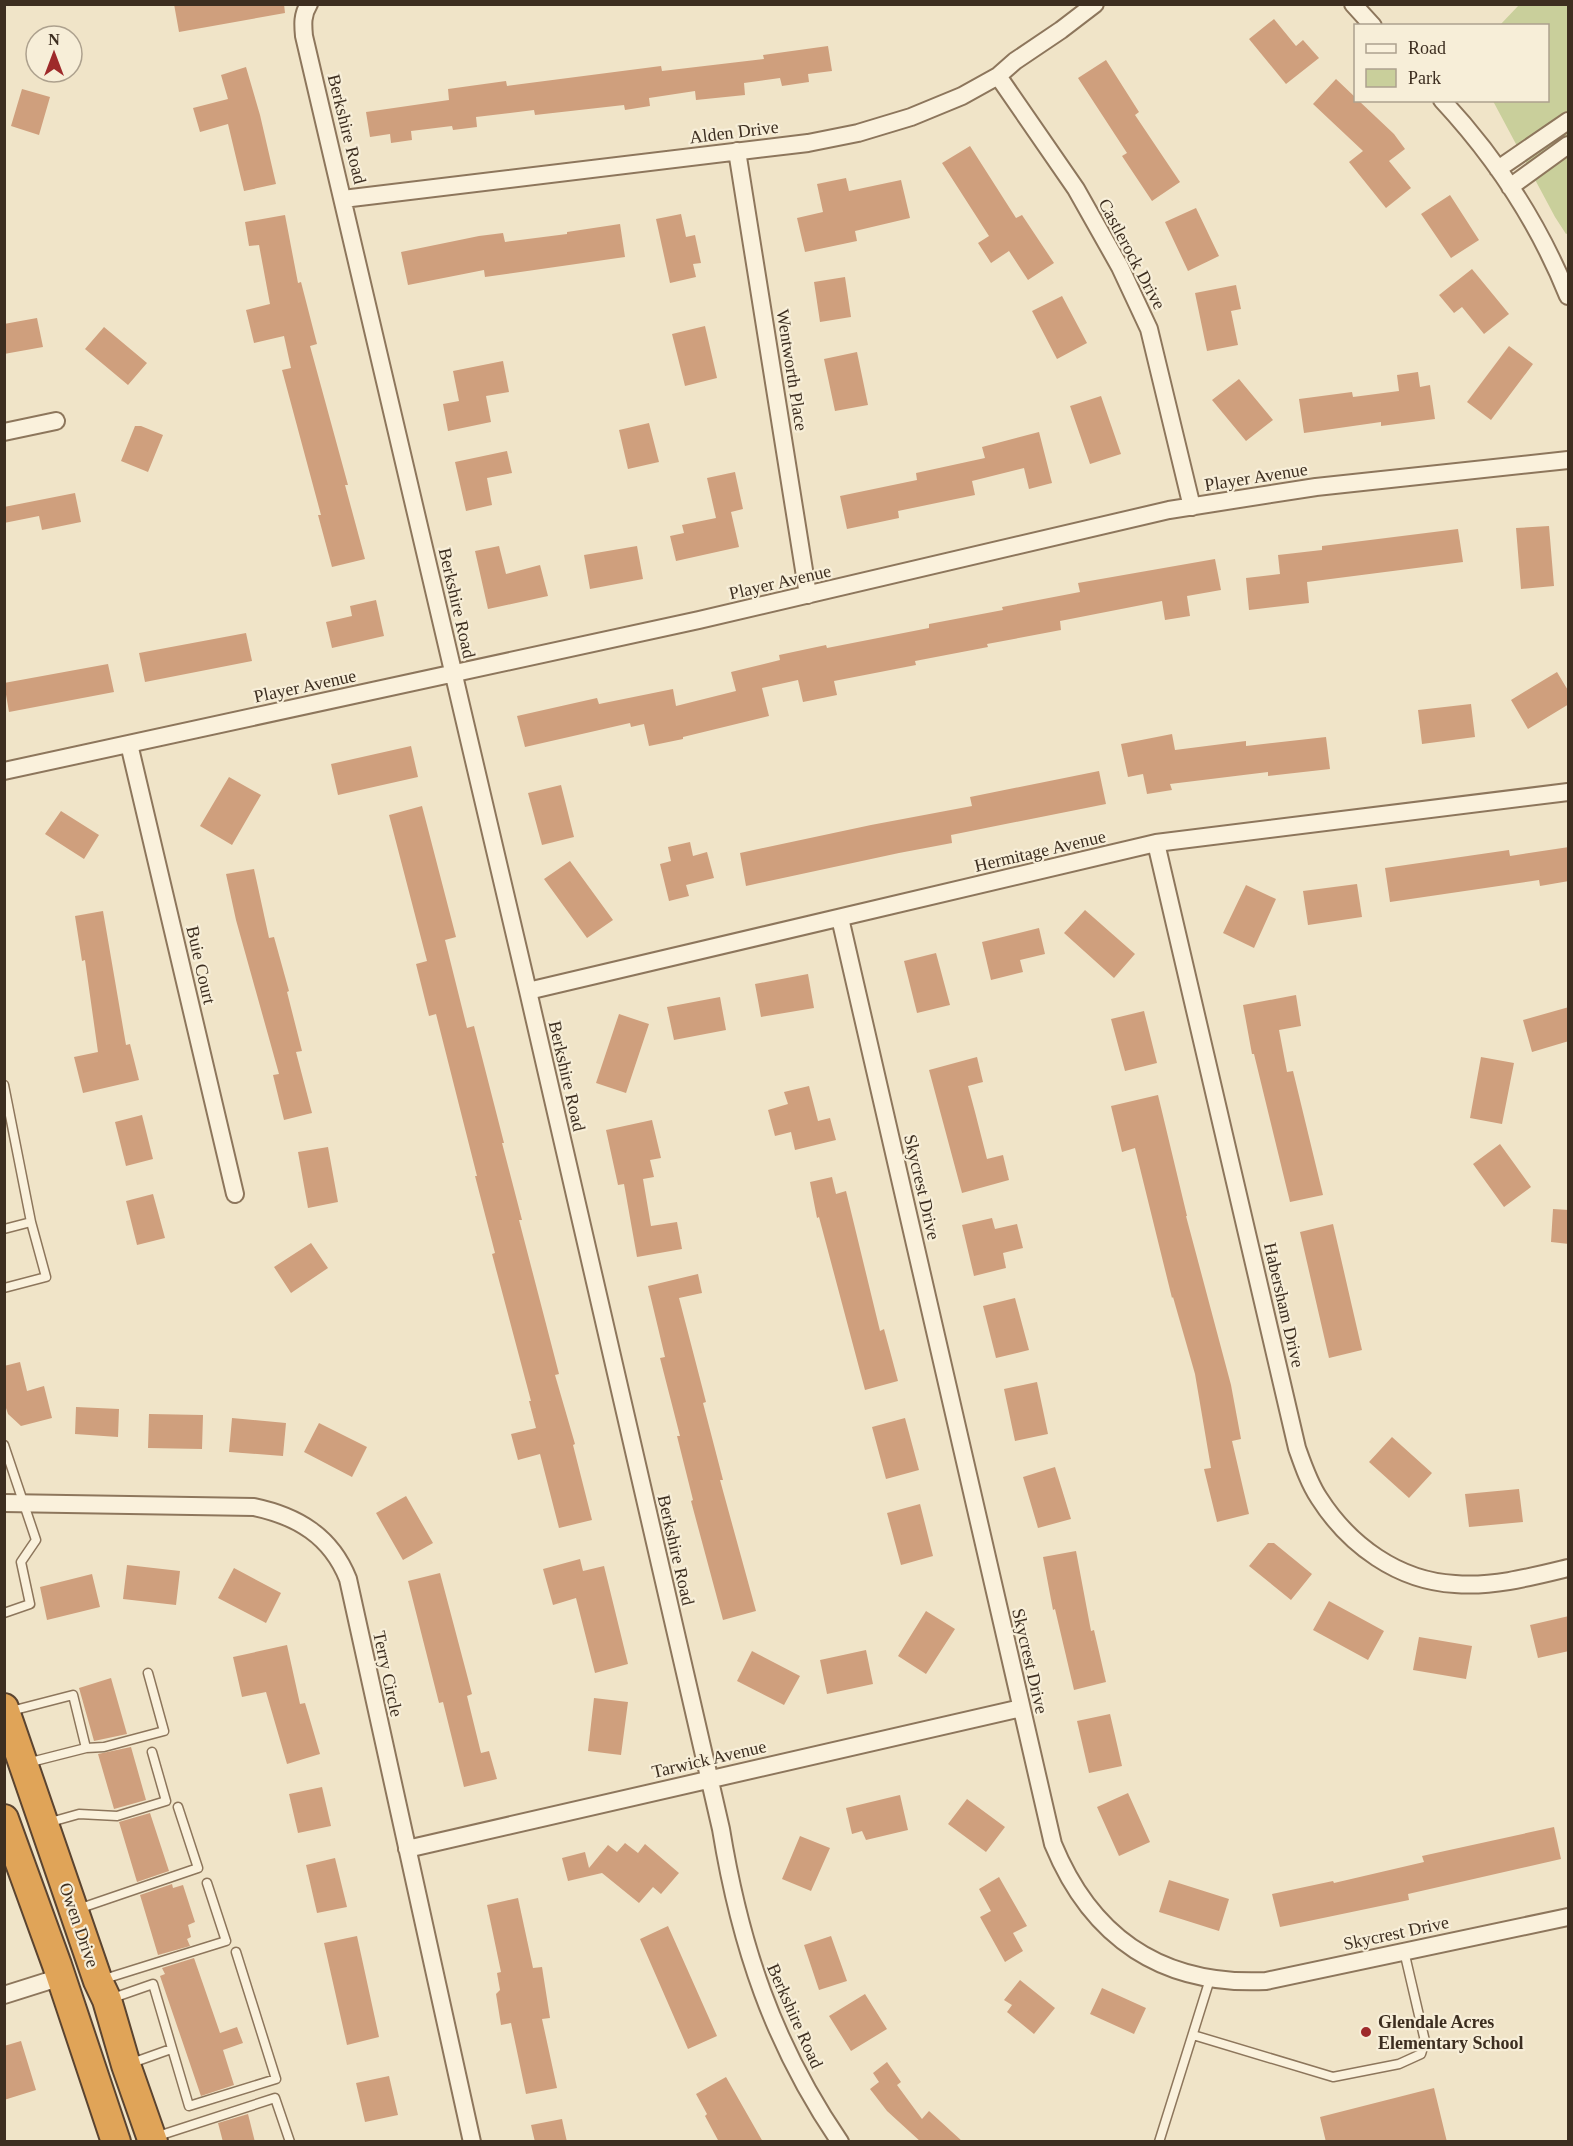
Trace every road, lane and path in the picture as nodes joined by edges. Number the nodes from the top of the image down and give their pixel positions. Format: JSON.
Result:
{"nodes":[{"id":1,"x":309,"y":4,"type":"edge"},
{"id":2,"x":1095,"y":4,"type":"edge"},
{"id":3,"x":1353,"y":4,"type":"edge"},
{"id":4,"x":1371,"y":24,"type":"edge"},
{"id":5,"x":998,"y":76,"type":"junction"},
{"id":6,"x":1444,"y":102,"type":"edge"},
{"id":7,"x":1569,"y":121,"type":"edge"},
{"id":8,"x":1569,"y":145,"type":"edge"},
{"id":9,"x":737,"y":151,"type":"junction"},
{"id":10,"x":1498,"y":169,"type":"junction"},
{"id":11,"x":1510,"y":187,"type":"junction"},
{"id":12,"x":344,"y":200,"type":"junction"},
{"id":13,"x":1569,"y":296,"type":"edge"},
{"id":14,"x":56,"y":421,"type":"dead end"},
{"id":15,"x":4,"y":432,"type":"edge"},
{"id":16,"x":1569,"y":460,"type":"edge"},
{"id":17,"x":1192,"y":507,"type":"junction"},
{"id":18,"x":808,"y":595,"type":"junction"},
{"id":19,"x":454,"y":674,"type":"junction"},
{"id":20,"x":129,"y":744,"type":"junction"},
{"id":21,"x":4,"y":771,"type":"edge"},
{"id":22,"x":1569,"y":792,"type":"edge"},
{"id":23,"x":1156,"y":843,"type":"junction"},
{"id":24,"x":840,"y":918,"type":"junction"},
{"id":25,"x":528,"y":992,"type":"junction"},
{"id":26,"x":4,"y":1085,"type":"edge"},
{"id":27,"x":235,"y":1194,"type":"dead end"},
{"id":28,"x":31,"y":1222,"type":"junction"},
{"id":29,"x":4,"y":1229,"type":"edge"},
{"id":30,"x":4,"y":1288,"type":"edge"},
{"id":31,"x":4,"y":1445,"type":"edge"},
{"id":32,"x":4,"y":1503,"type":"edge"},
{"id":33,"x":25,"y":1503,"type":"junction"},
{"id":34,"x":1569,"y":1568,"type":"edge"},
{"id":35,"x":4,"y":1613,"type":"edge"},
{"id":36,"x":148,"y":1673,"type":"dead end"},
{"id":37,"x":1021,"y":1708,"type":"junction"},
{"id":38,"x":5,"y":1710,"type":"edge"},
{"id":39,"x":86,"y":1748,"type":"junction"},
{"id":40,"x":152,"y":1752,"type":"dead end"},
{"id":41,"x":23,"y":1764,"type":"junction"},
{"id":42,"x":709,"y":1779,"type":"junction"},
{"id":43,"x":178,"y":1808,"type":"dead end"},
{"id":44,"x":4,"y":1819,"type":"edge"},
{"id":45,"x":44,"y":1824,"type":"junction"},
{"id":46,"x":407,"y":1849,"type":"junction"},
{"id":47,"x":207,"y":1883,"type":"dead end"},
{"id":48,"x":74,"y":1911,"type":"junction"},
{"id":49,"x":1569,"y":1917,"type":"edge"},
{"id":50,"x":1404,"y":1952,"type":"junction"},
{"id":51,"x":236,"y":1953,"type":"dead end"},
{"id":52,"x":61,"y":1977,"type":"junction"},
{"id":53,"x":1210,"y":1979,"type":"junction"},
{"id":54,"x":102,"y":1990,"type":"junction"},
{"id":55,"x":4,"y":1995,"type":"edge"},
{"id":56,"x":1193,"y":2036,"type":"junction"},
{"id":57,"x":171,"y":2049,"type":"junction"},
{"id":58,"x":126,"y":2066,"type":"junction"},
{"id":59,"x":152,"y":2140,"type":"edge"},
{"id":60,"x":116,"y":2142,"type":"edge"},
{"id":61,"x":290,"y":2142,"type":"edge"},
{"id":62,"x":472,"y":2142,"type":"edge"},
{"id":63,"x":840,"y":2142,"type":"edge"},
{"id":64,"x":1159,"y":2142,"type":"edge"}],
"edges":[{"from":1,"to":12,"type":"street","name":"Berkshire Road"},
{"from":2,"to":5,"type":"street","name":"Alden Drive"},
{"from":3,"to":4,"type":"street"},
{"from":5,"to":9,"type":"street","name":"Alden Drive"},
{"from":5,"to":17,"type":"street","name":"Castlerock Drive"},
{"from":6,"to":10,"type":"street"},
{"from":7,"to":10,"type":"street"},
{"from":8,"to":11,"type":"street"},
{"from":9,"to":12,"type":"street","name":"Alden Drive"},
{"from":9,"to":18,"type":"street","name":"Wentworth Place"},
{"from":10,"to":11,"type":"street"},
{"from":11,"to":13,"type":"street"},
{"from":12,"to":19,"type":"street","name":"Berkshire Road"},
{"from":14,"to":15,"type":"street"},
{"from":16,"to":17,"type":"street","name":"Player Avenue"},
{"from":17,"to":18,"type":"street","name":"Player Avenue"},
{"from":18,"to":19,"type":"street","name":"Player Avenue"},
{"from":19,"to":20,"type":"street","name":"Player Avenue"},
{"from":19,"to":25,"type":"street","name":"Berkshire Road"},
{"from":20,"to":21,"type":"street","name":"Player Avenue"},
{"from":20,"to":27,"type":"street","name":"Buie Court"},
{"from":22,"to":23,"type":"street","name":"Hermitage Avenue"},
{"from":23,"to":24,"type":"street","name":"Hermitage Avenue"},
{"from":23,"to":34,"type":"street","name":"Habersham Drive"},
{"from":24,"to":25,"type":"street","name":"Hermitage Avenue"},
{"from":24,"to":37,"type":"street","name":"Skycrest Drive"},
{"from":25,"to":42,"type":"street","name":"Berkshire Road"},
{"from":26,"to":28,"type":"lane"},
{"from":28,"to":29,"type":"lane"},
{"from":28,"to":30,"type":"lane"},
{"from":31,"to":33,"type":"lane"},
{"from":32,"to":33,"type":"street","name":"Terry Circle"},
{"from":33,"to":35,"type":"lane"},
{"from":33,"to":46,"type":"street","name":"Terry Circle"},
{"from":36,"to":39,"type":"lane"},
{"from":37,"to":42,"type":"street","name":"Tarwick Avenue"},
{"from":37,"to":53,"type":"street","name":"Skycrest Drive"},
{"from":38,"to":39,"type":"lane"},
{"from":38,"to":41,"type":"highway","name":"Owen Drive"},
{"from":39,"to":41,"type":"lane"},
{"from":40,"to":45,"type":"lane"},
{"from":41,"to":45,"type":"highway","name":"Owen Drive"},
{"from":42,"to":46,"type":"street","name":"Tarwick Avenue"},
{"from":42,"to":63,"type":"street","name":"Berkshire Road"},
{"from":43,"to":48,"type":"lane"},
{"from":44,"to":52,"type":"highway","name":"Owen Drive"},
{"from":45,"to":48,"type":"highway","name":"Owen Drive"},
{"from":46,"to":62,"type":"street","name":"Terry Circle"},
{"from":47,"to":54,"type":"lane"},
{"from":48,"to":54,"type":"highway","name":"Owen Drive"},
{"from":49,"to":50,"type":"street","name":"Skycrest Drive"},
{"from":50,"to":53,"type":"street","name":"Skycrest Drive"},
{"from":50,"to":56,"type":"lane"},
{"from":51,"to":57,"type":"lane"},
{"from":52,"to":55,"type":"street"},
{"from":52,"to":60,"type":"highway","name":"Owen Drive"},
{"from":53,"to":56,"type":"lane"},
{"from":54,"to":57,"type":"lane"},
{"from":54,"to":58,"type":"highway","name":"Owen Drive"},
{"from":56,"to":64,"type":"lane"},
{"from":57,"to":58,"type":"lane"},
{"from":58,"to":59,"type":"highway","name":"Owen Drive"},
{"from":59,"to":61,"type":"lane"}]}
